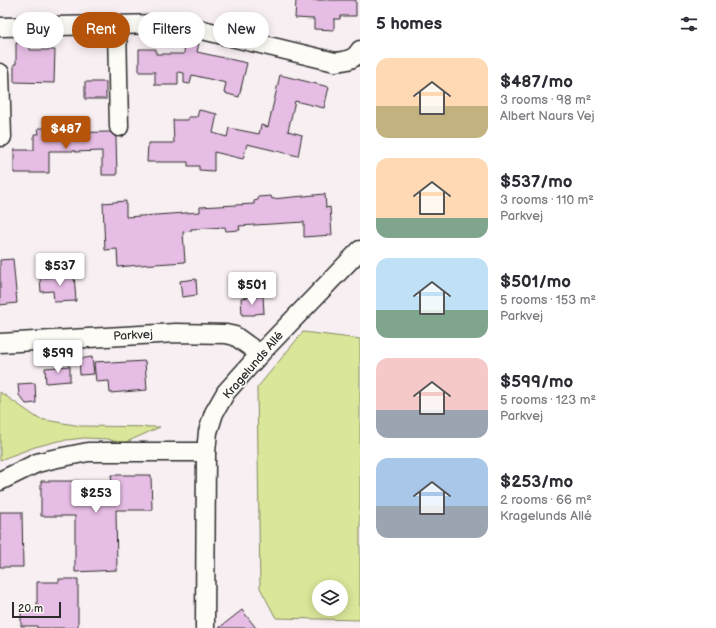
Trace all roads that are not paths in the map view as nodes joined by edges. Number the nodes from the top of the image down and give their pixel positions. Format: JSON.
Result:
{"nodes":[{"id":1,"x":130,"y":25,"type":"edge"},
{"id":2,"x":72,"y":26,"type":"edge"},
{"id":3,"x":0,"y":27,"type":"edge"},
{"id":4,"x":117,"y":48,"type":"edge"},
{"id":5,"x":355,"y":55,"type":"edge"},
{"id":6,"x":0,"y":73,"type":"edge"},
{"id":7,"x":119,"y":127,"type":"dead end"},
{"id":8,"x":2,"y":138,"type":"dead end"},
{"id":9,"x":360,"y":250,"type":"edge"},
{"id":10,"x":0,"y":343,"type":"edge"},
{"id":11,"x":260,"y":354,"type":"junction"},
{"id":12,"x":206,"y":452,"type":"junction"},
{"id":13,"x":0,"y":481,"type":"edge"},
{"id":14,"x":205,"y":628,"type":"edge"}],
"edges":[{"from":1,"to":5,"type":"street"},
{"from":2,"to":3,"type":"street"},
{"from":4,"to":7,"type":"street"},
{"from":6,"to":8,"type":"street"},
{"from":9,"to":11,"type":"street","name":"Kragelunds Allé"},
{"from":10,"to":11,"type":"street","name":"Parkvej"},
{"from":11,"to":12,"type":"street","name":"Kragelunds Allé"},
{"from":12,"to":13,"type":"street"},
{"from":12,"to":14,"type":"street","name":"Kragelunds Allé"}]}
